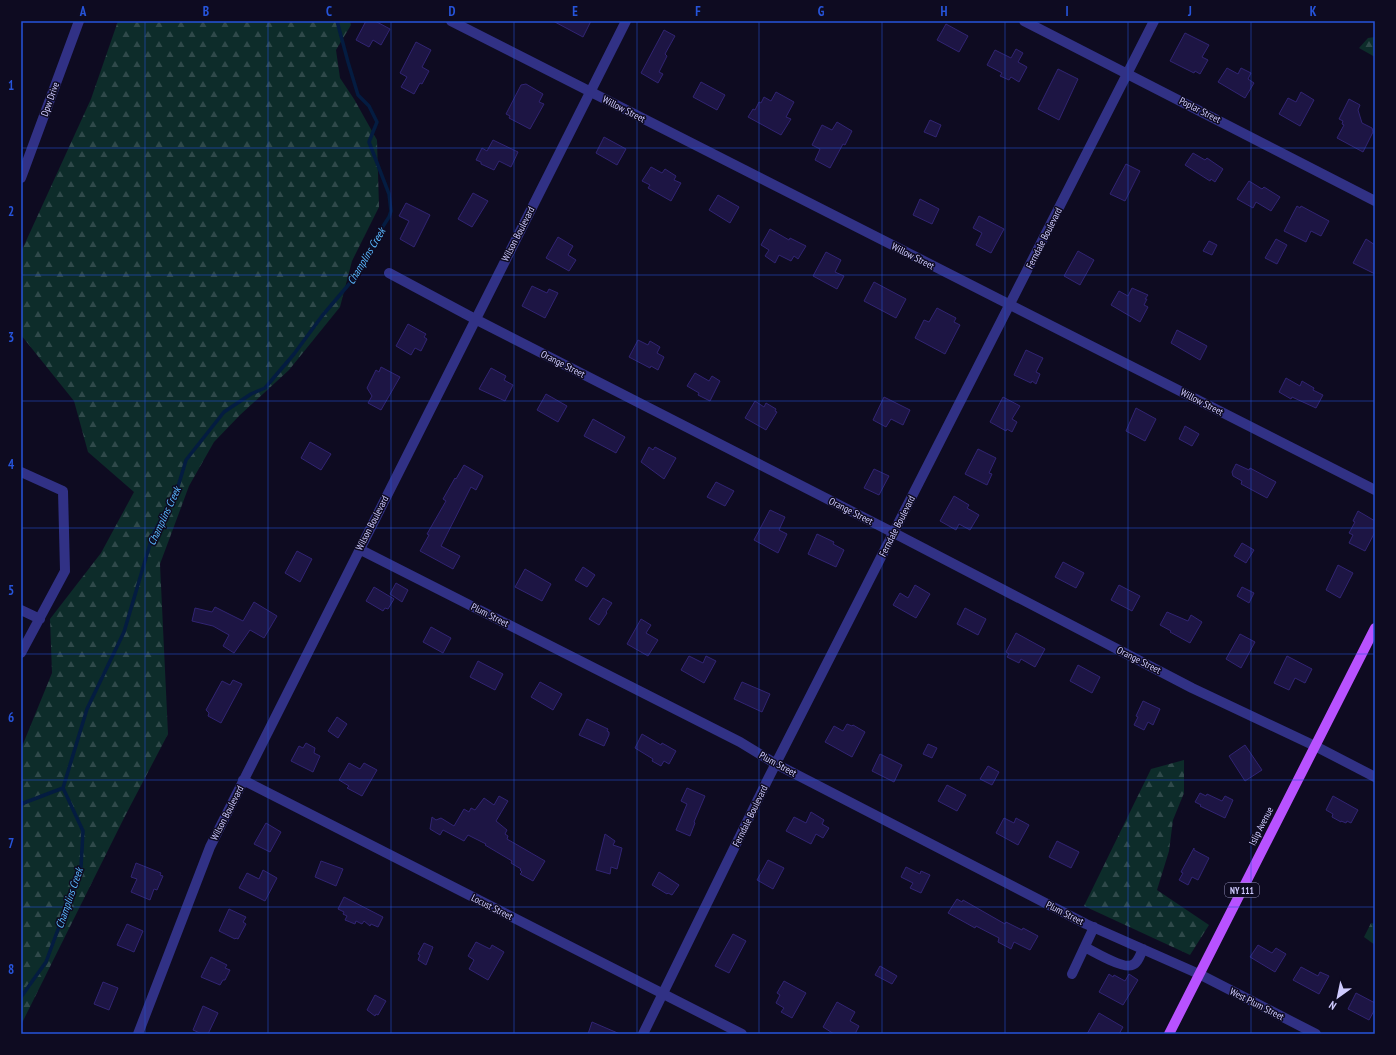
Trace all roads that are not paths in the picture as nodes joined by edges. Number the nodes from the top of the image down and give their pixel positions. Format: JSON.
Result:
{"nodes":[{"id":1,"x":79,"y":21,"type":"edge"},
{"id":2,"x":451,"y":21,"type":"edge"},
{"id":3,"x":626,"y":21,"type":"edge"},
{"id":4,"x":1024,"y":21,"type":"edge"},
{"id":5,"x":1154,"y":21,"type":"edge"},
{"id":6,"x":1127,"y":73,"type":"junction"},
{"id":7,"x":590,"y":92,"type":"junction"},
{"id":8,"x":21,"y":178,"type":"edge"},
{"id":9,"x":1375,"y":201,"type":"edge"},
{"id":10,"x":388,"y":273,"type":"dead end"},
{"id":11,"x":1010,"y":305,"type":"junction"},
{"id":12,"x":475,"y":319,"type":"junction"},
{"id":13,"x":21,"y":472,"type":"edge"},
{"id":14,"x":1375,"y":490,"type":"edge"},
{"id":15,"x":894,"y":533,"type":"junction"},
{"id":16,"x":359,"y":549,"type":"junction"},
{"id":17,"x":21,"y":610,"type":"edge"},
{"id":18,"x":40,"y":619,"type":"junction"},
{"id":19,"x":1375,"y":628,"type":"edge"},
{"id":20,"x":21,"y":653,"type":"edge"},
{"id":21,"x":1315,"y":746,"type":"junction"},
{"id":22,"x":776,"y":764,"type":"junction"},
{"id":23,"x":1375,"y":777,"type":"edge"},
{"id":24,"x":243,"y":780,"type":"junction"},
{"id":25,"x":1094,"y":927,"type":"junction"},
{"id":26,"x":1085,"y":947,"type":"junction"},
{"id":27,"x":1143,"y":949,"type":"junction"},
{"id":28,"x":1072,"y":974,"type":"dead end"},
{"id":29,"x":1199,"y":974,"type":"junction"},
{"id":30,"x":663,"y":994,"type":"junction"},
{"id":31,"x":138,"y":1034,"type":"edge"},
{"id":32,"x":643,"y":1034,"type":"edge"},
{"id":33,"x":742,"y":1034,"type":"edge"},
{"id":34,"x":1169,"y":1034,"type":"edge"},
{"id":35,"x":1316,"y":1034,"type":"edge"}],
"edges":[{"from":1,"to":8,"type":"street","name":"Dpw Drive"},
{"from":2,"to":7,"type":"street","name":"Willow Street"},
{"from":3,"to":7,"type":"street","name":"Wilson Boulevard"},
{"from":4,"to":6,"type":"street","name":"Poplar Street"},
{"from":5,"to":6,"type":"street","name":"Ferndale Boulevard"},
{"from":6,"to":9,"type":"street","name":"Poplar Street"},
{"from":6,"to":11,"type":"street","name":"Ferndale Boulevard"},
{"from":7,"to":11,"type":"street","name":"Willow Street"},
{"from":7,"to":12,"type":"street","name":"Wilson Boulevard"},
{"from":10,"to":12,"type":"street","name":"Orange Street"},
{"from":11,"to":14,"type":"street","name":"Willow Street"},
{"from":11,"to":15,"type":"street","name":"Ferndale Boulevard"},
{"from":12,"to":15,"type":"street","name":"Orange Street"},
{"from":12,"to":16,"type":"street","name":"Wilson Boulevard"},
{"from":13,"to":18,"type":"street"},
{"from":15,"to":21,"type":"street","name":"Orange Street"},
{"from":15,"to":22,"type":"street","name":"Ferndale Boulevard"},
{"from":16,"to":22,"type":"street","name":"Plum Street"},
{"from":16,"to":24,"type":"street","name":"Wilson Boulevard"},
{"from":17,"to":18,"type":"street"},
{"from":18,"to":20,"type":"street"},
{"from":19,"to":21,"type":"main road","name":"Islip Avenue","number":"NY 111"},
{"from":21,"to":23,"type":"street","name":"Orange Street"},
{"from":21,"to":29,"type":"main road","name":"Islip Avenue","number":"NY 111"},
{"from":22,"to":25,"type":"street","name":"Plum Street"},
{"from":22,"to":30,"type":"street","name":"Ferndale Boulevard"},
{"from":24,"to":30,"type":"street","name":"Locust Street"},
{"from":24,"to":31,"type":"street","name":"Wilson Boulevard"},
{"from":25,"to":26,"type":"street"},
{"from":25,"to":27,"type":"street","name":"Plum Street"},
{"from":26,"to":27,"type":"street"},
{"from":26,"to":28,"type":"street"},
{"from":27,"to":29,"type":"street","name":"Plum Street"},
{"from":29,"to":34,"type":"main road","name":"Islip Avenue","number":"NY 111"},
{"from":29,"to":35,"type":"street","name":"West Plum Street"},
{"from":30,"to":32,"type":"street","name":"Ferndale Boulevard"},
{"from":30,"to":33,"type":"street","name":"Locust Street"}]}
